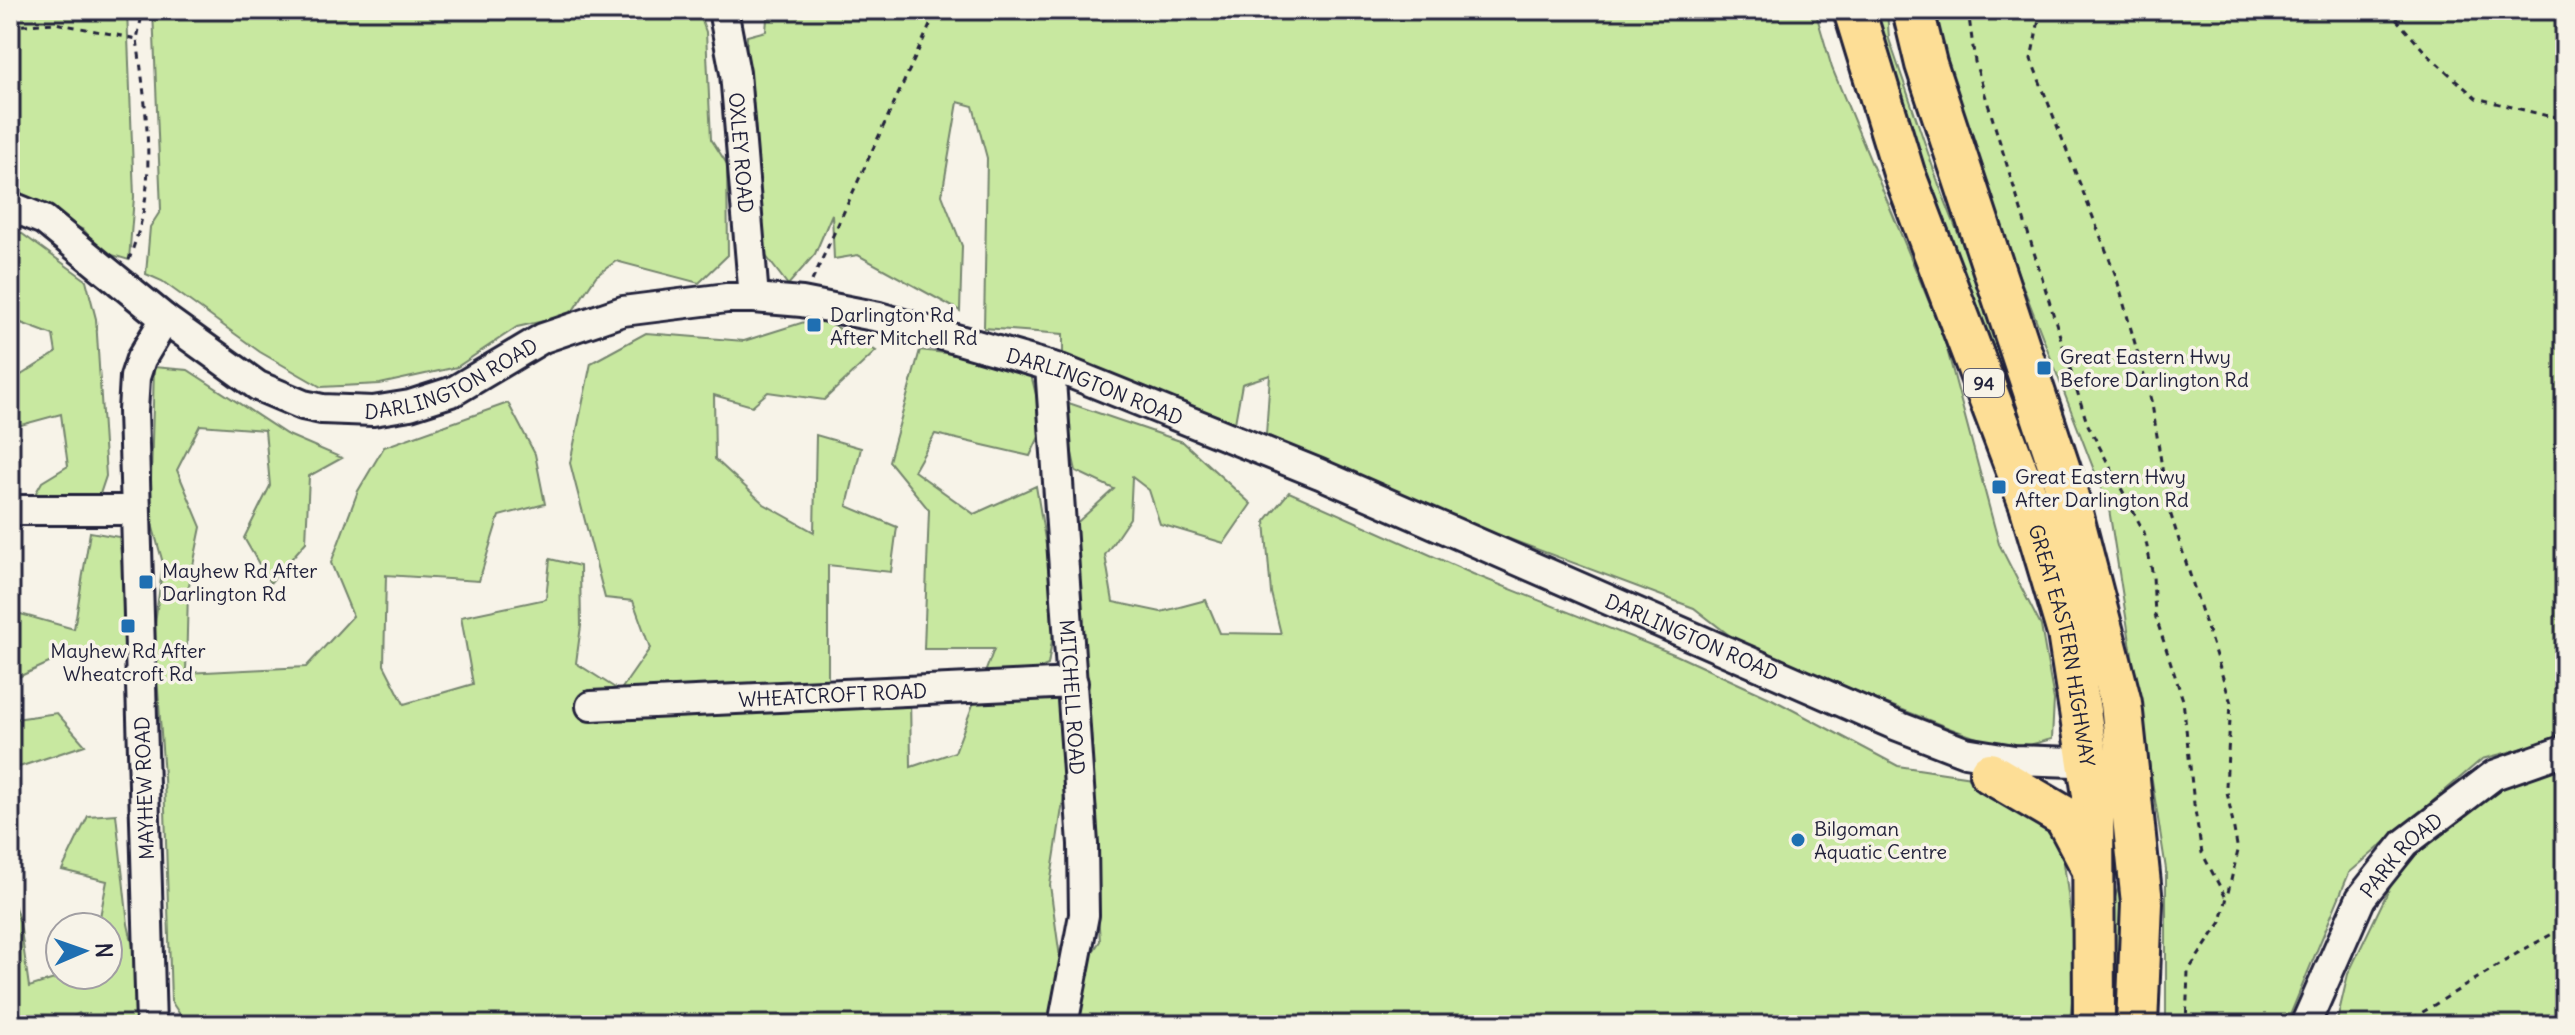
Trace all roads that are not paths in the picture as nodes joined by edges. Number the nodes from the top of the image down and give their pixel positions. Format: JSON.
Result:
{"nodes":[{"id":1,"x":723,"y":10,"type":"edge"},
{"id":2,"x":1854,"y":10,"type":"edge"},
{"id":3,"x":1913,"y":10,"type":"edge"},
{"id":4,"x":10,"y":206,"type":"edge"},
{"id":5,"x":754,"y":298,"type":"junction"},
{"id":6,"x":165,"y":319,"type":"junction"},
{"id":7,"x":1050,"y":366,"type":"junction"},
{"id":8,"x":10,"y":510,"type":"edge"},
{"id":9,"x":135,"y":510,"type":"junction"},
{"id":10,"x":1073,"y":683,"type":"junction"},
{"id":11,"x":591,"y":706,"type":"dead end"},
{"id":12,"x":2565,"y":750,"type":"edge"},
{"id":13,"x":1977,"y":762,"type":"junction"},
{"id":14,"x":2110,"y":779,"type":"junction"},
{"id":15,"x":2094,"y":871,"type":"junction"},
{"id":16,"x":2309,"y":1016,"type":"edge"},
{"id":17,"x":151,"y":1025,"type":"edge"},
{"id":18,"x":1063,"y":1025,"type":"edge"},
{"id":19,"x":2094,"y":1025,"type":"edge"},
{"id":20,"x":2137,"y":1025,"type":"edge"}],
"edges":[{"from":1,"to":5,"type":"street","name":"OXLEY ROAD"},
{"from":2,"to":14,"type":"highway","name":"GREAT EASTERN HIGHWAY","number":"94"},
{"from":3,"to":14,"type":"highway","name":"GREAT EASTERN HIGHWAY","number":"94"},
{"from":4,"to":6,"type":"street","name":"DARLINGTON ROAD"},
{"from":5,"to":6,"type":"street","name":"DARLINGTON ROAD"},
{"from":5,"to":7,"type":"street","name":"DARLINGTON ROAD"},
{"from":6,"to":9,"type":"street","name":"MAYHEW ROAD"},
{"from":7,"to":10,"type":"street","name":"MITCHELL ROAD"},
{"from":7,"to":13,"type":"street","name":"DARLINGTON ROAD"},
{"from":8,"to":9,"type":"street"},
{"from":9,"to":17,"type":"street","name":"MAYHEW ROAD"},
{"from":10,"to":11,"type":"street","name":"WHEATCROFT ROAD"},
{"from":10,"to":18,"type":"street","name":"MITCHELL ROAD"},
{"from":12,"to":16,"type":"street","name":"PARK ROAD"},
{"from":13,"to":14,"type":"street","name":"DARLINGTON ROAD"},
{"from":13,"to":15,"type":"highway"},
{"from":14,"to":15,"type":"highway","name":"GREAT EASTERN HIGHWAY","number":"94"},
{"from":14,"to":20,"type":"highway","name":"GREAT EASTERN HIGHWAY","number":"94"},
{"from":15,"to":19,"type":"highway","name":"GREAT EASTERN HIGHWAY","number":"94"}]}
